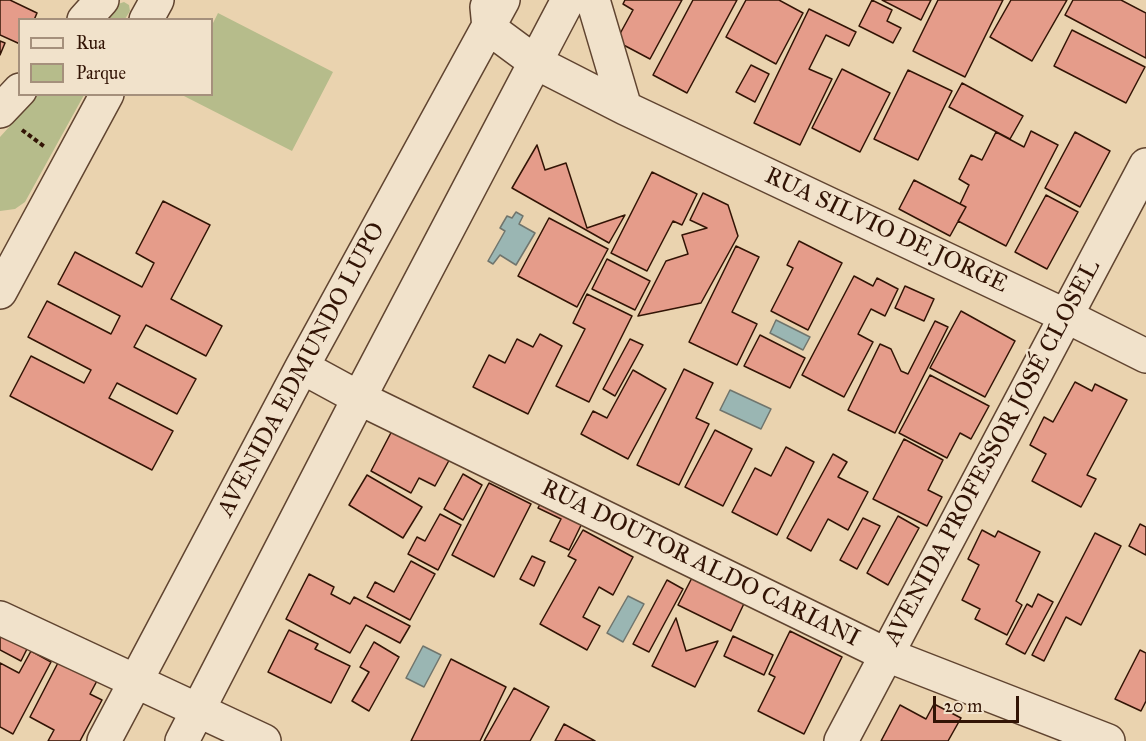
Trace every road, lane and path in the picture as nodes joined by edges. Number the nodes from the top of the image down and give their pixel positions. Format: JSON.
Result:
{"nodes":[{"id":1,"x":102,"y":0,"type":"edge"},
{"id":2,"x":157,"y":0,"type":"edge"},
{"id":3,"x":568,"y":0,"type":"edge"},
{"id":4,"x":593,"y":0,"type":"edge"},
{"id":5,"x":493,"y":9,"type":"edge"},
{"id":6,"x":86,"y":18,"type":"edge"},
{"id":7,"x":147,"y":18,"type":"edge"},
{"id":8,"x":535,"y":62,"type":"junction"},
{"id":9,"x":18,"y":95,"type":"edge"},
{"id":10,"x":106,"y":96,"type":"edge"},
{"id":11,"x":625,"y":108,"type":"junction"},
{"id":12,"x":9,"y":119,"type":"edge"},
{"id":13,"x":70,"y":165,"type":"junction"},
{"id":14,"x":1146,"y":165,"type":"edge"},
{"id":15,"x":3,"y":278,"type":"edge"},
{"id":16,"x":1066,"y":316,"type":"junction"},
{"id":17,"x":1146,"y":356,"type":"edge"},
{"id":18,"x":302,"y":367,"type":"junction"},
{"id":19,"x":359,"y":398,"type":"junction"},
{"id":20,"x":0,"y":618,"type":"edge"},
{"id":21,"x":887,"y":655,"type":"junction"},
{"id":22,"x":136,"y":681,"type":"junction"},
{"id":23,"x":199,"y":710,"type":"junction"},
{"id":24,"x":104,"y":741,"type":"edge"},
{"id":25,"x":182,"y":741,"type":"edge"},
{"id":26,"x":264,"y":741,"type":"edge"},
{"id":27,"x":841,"y":741,"type":"edge"},
{"id":28,"x":1108,"y":741,"type":"edge"}],
"edges":[{"from":1,"to":6,"type":"street"},
{"from":2,"to":7,"type":"street"},
{"from":3,"to":8,"type":"street"},
{"from":4,"to":11,"type":"street"},
{"from":5,"to":8,"type":"street","name":"RUA SILVIO DE JORGE"},
{"from":5,"to":18,"type":"street","name":"AVENIDA EDMUNDO LUPO"},
{"from":8,"to":11,"type":"street","name":"RUA SILVIO DE JORGE"},
{"from":8,"to":19,"type":"street"},
{"from":9,"to":12,"type":"street"},
{"from":10,"to":13,"type":"street"},
{"from":11,"to":16,"type":"street","name":"RUA SILVIO DE JORGE"},
{"from":12,"to":13,"type":"path"},
{"from":13,"to":15,"type":"street"},
{"from":14,"to":16,"type":"street","name":"AVENIDA PROFESSOR JOSÉ CLOSEL"},
{"from":16,"to":17,"type":"street","name":"RUA SILVIO DE JORGE"},
{"from":16,"to":21,"type":"street","name":"AVENIDA PROFESSOR JOSÉ CLOSEL"},
{"from":18,"to":19,"type":"street","name":"RUA DOUTOR ALDO CARIANI"},
{"from":18,"to":22,"type":"street","name":"AVENIDA EDMUNDO LUPO"},
{"from":19,"to":21,"type":"street","name":"RUA DOUTOR ALDO CARIANI"},
{"from":19,"to":23,"type":"street"},
{"from":20,"to":22,"type":"street"},
{"from":21,"to":27,"type":"street","name":"AVENIDA PROFESSOR JOSÉ CLOSEL"},
{"from":21,"to":28,"type":"street","name":"RUA DOUTOR ALDO CARIANI"},
{"from":22,"to":23,"type":"street"},
{"from":22,"to":24,"type":"street","name":"AVENIDA EDMUNDO LUPO"},
{"from":23,"to":25,"type":"street"},
{"from":23,"to":26,"type":"street"}]}
